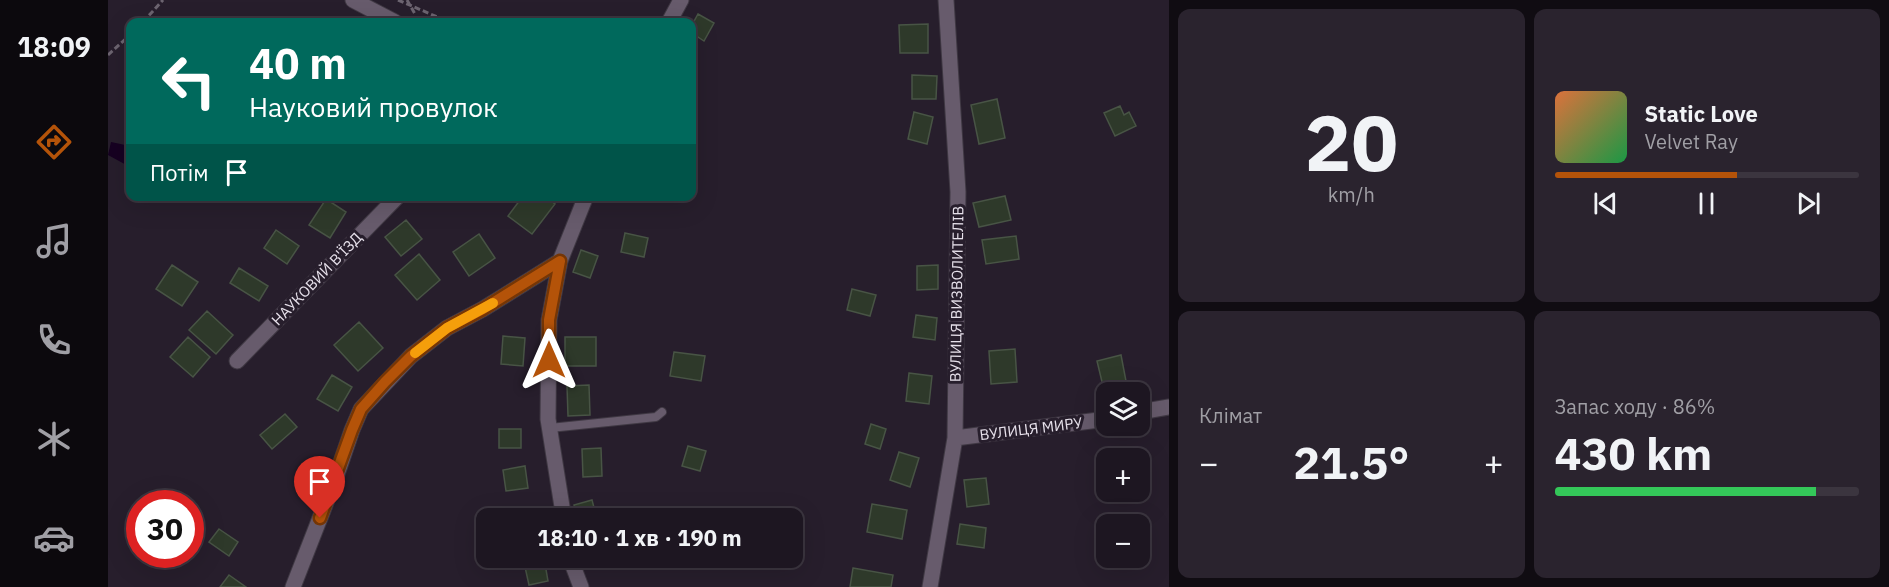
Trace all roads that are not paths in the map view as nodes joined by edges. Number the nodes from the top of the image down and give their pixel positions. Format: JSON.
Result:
{"nodes":[{"id":1,"x":353,"y":0,"type":"edge"},
{"id":2,"x":681,"y":0,"type":"edge"},
{"id":3,"x":946,"y":0,"type":"edge"},
{"id":4,"x":387,"y":18,"type":"edge"},
{"id":5,"x":671,"y":18,"type":"edge"},
{"id":6,"x":393,"y":201,"type":"edge"},
{"id":7,"x":584,"y":201,"type":"edge"},
{"id":8,"x":560,"y":261,"type":"junction"},
{"id":9,"x":237,"y":361,"type":"dead end"},
{"id":10,"x":1169,"y":407,"type":"edge"},
{"id":11,"x":1150,"y":410,"type":"edge"},
{"id":12,"x":662,"y":412,"type":"dead end"},
{"id":13,"x":1096,"y":419,"type":"edge"},
{"id":14,"x":550,"y":428,"type":"junction"},
{"id":15,"x":955,"y":438,"type":"junction"},
{"id":16,"x":562,"y":508,"type":"edge"},
{"id":17,"x":574,"y":568,"type":"edge"},
{"id":18,"x":293,"y":587,"type":"edge"},
{"id":19,"x":581,"y":587,"type":"edge"},
{"id":20,"x":930,"y":587,"type":"edge"}],
"edges":[{"from":1,"to":4,"type":"street"},
{"from":2,"to":5,"type":"street"},
{"from":3,"to":15,"type":"street","name":"ВУЛИЦЯ ВИЗВОЛИТЕЛІВ"},
{"from":6,"to":9,"type":"street","name":"НАУКОВИЙ В'ЇЗД"},
{"from":7,"to":8,"type":"street"},
{"from":8,"to":14,"type":"street"},
{"from":8,"to":18,"type":"street"},
{"from":10,"to":11,"type":"street"},
{"from":12,"to":14,"type":"lane"},
{"from":13,"to":15,"type":"street","name":"ВУЛИЦЯ МИРУ"},
{"from":14,"to":16,"type":"street"},
{"from":15,"to":20,"type":"street","name":"ВУЛИЦЯ ВИЗВОЛИТЕЛІВ"},
{"from":17,"to":19,"type":"street"}]}
